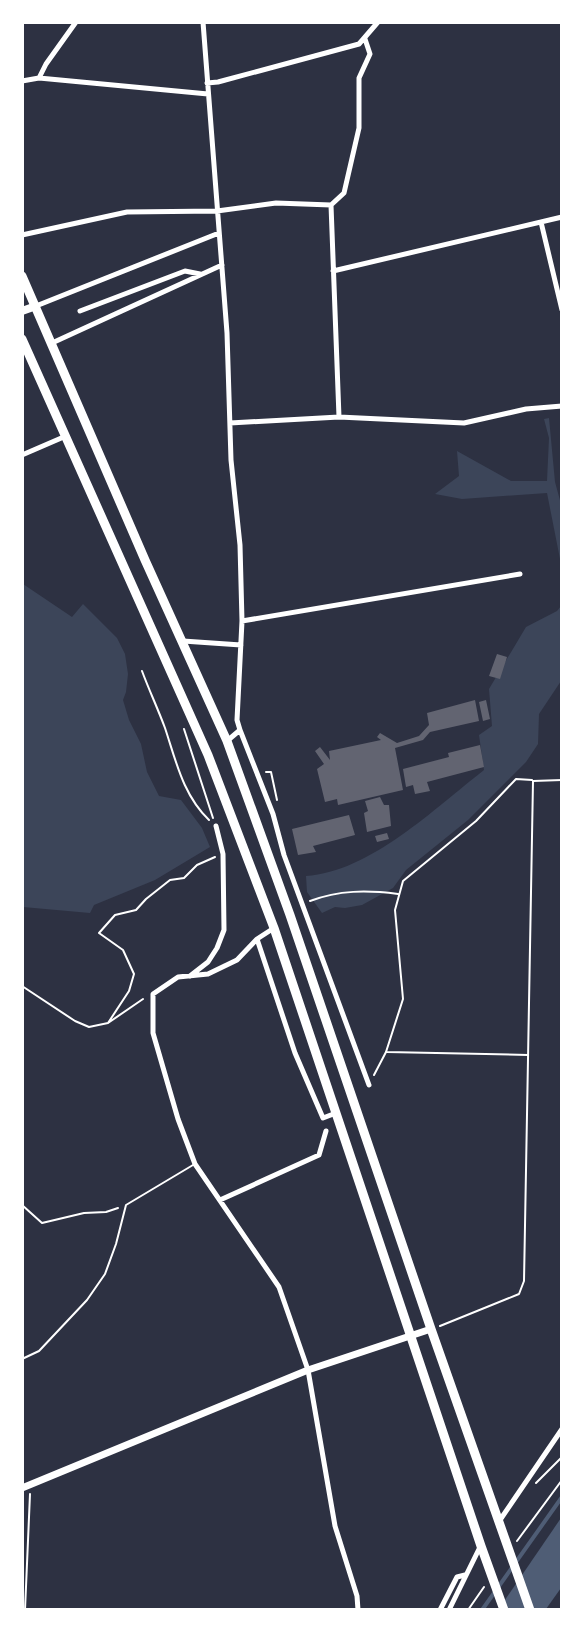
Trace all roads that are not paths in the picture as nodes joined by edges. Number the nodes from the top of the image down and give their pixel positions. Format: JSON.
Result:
{"nodes":[{"id":1,"x":76,"y":22,"type":"edge"},
{"id":2,"x":202,"y":22,"type":"edge"},
{"id":3,"x":378,"y":22,"type":"edge"},
{"id":4,"x":365,"y":39,"type":"junction"},
{"id":5,"x":39,"y":78,"type":"junction"},
{"id":6,"x":22,"y":81,"type":"edge"},
{"id":7,"x":207,"y":83,"type":"junction"},
{"id":8,"x":208,"y":94,"type":"junction"},
{"id":9,"x":331,"y":205,"type":"junction"},
{"id":10,"x":217,"y":211,"type":"junction"},
{"id":11,"x":561,"y":217,"type":"edge"},
{"id":12,"x":541,"y":222,"type":"junction"},
{"id":13,"x":219,"y":233,"type":"junction"},
{"id":14,"x":22,"y":235,"type":"edge"},
{"id":15,"x":222,"y":265,"type":"junction"},
{"id":16,"x":333,"y":271,"type":"junction"},
{"id":17,"x":202,"y":274,"type":"junction"},
{"id":18,"x":22,"y":276,"type":"edge"},
{"id":19,"x":36,"y":306,"type":"junction"},
{"id":20,"x":561,"y":310,"type":"edge"},
{"id":21,"x":22,"y":311,"type":"edge"},
{"id":22,"x":80,"y":311,"type":"dead end"},
{"id":23,"x":22,"y":339,"type":"edge"},
{"id":24,"x":52,"y":343,"type":"junction"},
{"id":25,"x":561,"y":406,"type":"edge"},
{"id":26,"x":339,"y":417,"type":"junction"},
{"id":27,"x":230,"y":423,"type":"junction"},
{"id":28,"x":66,"y":436,"type":"junction"},
{"id":29,"x":22,"y":455,"type":"edge"},
{"id":30,"x":520,"y":574,"type":"dead end"},
{"id":31,"x":242,"y":621,"type":"junction"},
{"id":32,"x":183,"y":641,"type":"junction"},
{"id":33,"x":241,"y":645,"type":"junction"},
{"id":34,"x":240,"y":730,"type":"junction"},
{"id":35,"x":227,"y":741,"type":"junction"},
{"id":36,"x":216,"y":826,"type":"road end"},
{"id":37,"x":274,"y":928,"type":"junction"},
{"id":38,"x":258,"y":939,"type":"junction"},
{"id":39,"x":190,"y":976,"type":"junction"},
{"id":40,"x":369,"y":1085,"type":"road end"},
{"id":41,"x":336,"y":1113,"type":"junction"},
{"id":42,"x":326,"y":1131,"type":"dead end"},
{"id":43,"x":195,"y":1164,"type":"junction"},
{"id":44,"x":220,"y":1200,"type":"junction"},
{"id":45,"x":432,"y":1329,"type":"junction"},
{"id":46,"x":411,"y":1336,"type":"junction"},
{"id":47,"x":22,"y":1359,"type":"edge"},
{"id":48,"x":308,"y":1370,"type":"junction"},
{"id":49,"x":561,"y":1429,"type":"edge"},
{"id":50,"x":22,"y":1488,"type":"edge"},
{"id":51,"x":500,"y":1520,"type":"junction"},
{"id":52,"x":481,"y":1546,"type":"junction"},
{"id":53,"x":465,"y":1575,"type":"junction"},
{"id":54,"x":358,"y":1610,"type":"edge"},
{"id":55,"x":440,"y":1610,"type":"edge"},
{"id":56,"x":449,"y":1610,"type":"edge"},
{"id":57,"x":504,"y":1610,"type":"edge"},
{"id":58,"x":530,"y":1610,"type":"edge"}],
"edges":[{"from":1,"to":5,"type":"street"},
{"from":2,"to":7,"type":"street"},
{"from":3,"to":4,"type":"street"},
{"from":4,"to":7,"type":"street"},
{"from":4,"to":9,"type":"street"},
{"from":5,"to":6,"type":"street"},
{"from":5,"to":8,"type":"street"},
{"from":7,"to":8,"type":"street"},
{"from":8,"to":10,"type":"street"},
{"from":9,"to":10,"type":"street"},
{"from":9,"to":16,"type":"street"},
{"from":10,"to":13,"type":"street"},
{"from":10,"to":14,"type":"street"},
{"from":11,"to":12,"type":"street"},
{"from":12,"to":16,"type":"street"},
{"from":12,"to":20,"type":"street"},
{"from":13,"to":15,"type":"street"},
{"from":13,"to":19,"type":"street"},
{"from":15,"to":17,"type":"street"},
{"from":15,"to":27,"type":"street"},
{"from":16,"to":26,"type":"street"},
{"from":17,"to":22,"type":"street"},
{"from":17,"to":24,"type":"street"},
{"from":18,"to":19,"type":"highway"},
{"from":19,"to":21,"type":"main road"},
{"from":19,"to":24,"type":"highway"},
{"from":23,"to":28,"type":"highway"},
{"from":24,"to":32,"type":"highway"},
{"from":25,"to":26,"type":"street"},
{"from":26,"to":27,"type":"street"},
{"from":27,"to":31,"type":"street"},
{"from":28,"to":29,"type":"street"},
{"from":28,"to":37,"type":"highway"},
{"from":30,"to":31,"type":"street"},
{"from":31,"to":33,"type":"street"},
{"from":32,"to":33,"type":"street"},
{"from":32,"to":35,"type":"highway"},
{"from":33,"to":34,"type":"street"},
{"from":34,"to":35,"type":"street"},
{"from":34,"to":40,"type":"street"},
{"from":35,"to":45,"type":"highway"},
{"from":36,"to":39,"type":"street"},
{"from":37,"to":38,"type":"street"},
{"from":37,"to":41,"type":"highway"},
{"from":38,"to":39,"type":"street"},
{"from":38,"to":41,"type":"street"},
{"from":39,"to":43,"type":"street"},
{"from":41,"to":46,"type":"highway"},
{"from":42,"to":44,"type":"street"},
{"from":43,"to":44,"type":"street"},
{"from":43,"to":47,"type":"lane"},
{"from":44,"to":48,"type":"street"},
{"from":45,"to":46,"type":"street"},
{"from":45,"to":51,"type":"highway"},
{"from":46,"to":48,"type":"street"},
{"from":46,"to":52,"type":"highway"},
{"from":48,"to":50,"type":"street"},
{"from":48,"to":54,"type":"street"},
{"from":49,"to":51,"type":"street"},
{"from":51,"to":58,"type":"highway"},
{"from":52,"to":53,"type":"street"},
{"from":52,"to":57,"type":"highway"},
{"from":53,"to":55,"type":"street"},
{"from":53,"to":56,"type":"street"}]}
